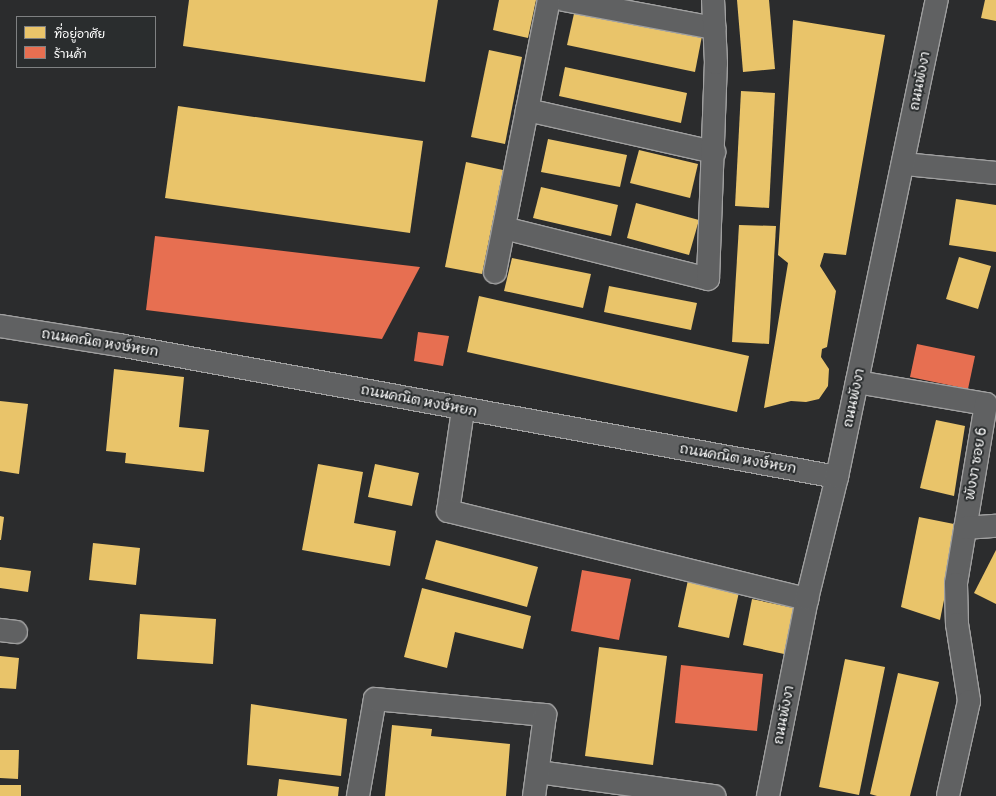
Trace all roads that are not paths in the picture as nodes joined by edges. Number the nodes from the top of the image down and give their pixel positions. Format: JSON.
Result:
{"nodes":[{"id":1,"x":549,"y":0,"type":"edge"},
{"id":2,"x":564,"y":0,"type":"edge"},
{"id":3,"x":713,"y":0,"type":"edge"},
{"id":4,"x":937,"y":0,"type":"edge"},
{"id":5,"x":714,"y":28,"type":"junction"},
{"id":6,"x":528,"y":110,"type":"junction"},
{"id":7,"x":714,"y":152,"type":"junction"},
{"id":8,"x":904,"y":164,"type":"junction"},
{"id":9,"x":996,"y":173,"type":"edge"},
{"id":10,"x":504,"y":228,"type":"junction"},
{"id":11,"x":496,"y":272,"type":"dead end"},
{"id":12,"x":0,"y":326,"type":"edge"},
{"id":13,"x":858,"y":382,"type":"junction"},
{"id":14,"x":463,"y":410,"type":"junction"},
{"id":15,"x":838,"y":477,"type":"junction"},
{"id":16,"x":996,"y":526,"type":"edge"},
{"id":17,"x":965,"y":528,"type":"junction"},
{"id":18,"x":807,"y":599,"type":"junction"},
{"id":19,"x":538,"y":772,"type":"junction"},
{"id":20,"x":358,"y":796,"type":"edge"},
{"id":21,"x":534,"y":796,"type":"edge"},
{"id":22,"x":714,"y":796,"type":"edge"},
{"id":23,"x":768,"y":796,"type":"edge"},
{"id":24,"x":948,"y":796,"type":"edge"}],
"edges":[{"from":1,"to":6,"type":"street"},
{"from":2,"to":5,"type":"street"},
{"from":3,"to":5,"type":"street"},
{"from":4,"to":8,"type":"street","name":"ถนนพังงา"},
{"from":5,"to":7,"type":"street"},
{"from":6,"to":7,"type":"street"},
{"from":6,"to":10,"type":"street"},
{"from":7,"to":10,"type":"street"},
{"from":8,"to":9,"type":"street"},
{"from":8,"to":13,"type":"street","name":"ถนนพังงา"},
{"from":10,"to":11,"type":"street"},
{"from":12,"to":14,"type":"street","name":"ถนนคณิต หงษ์หยก"},
{"from":13,"to":15,"type":"street","name":"ถนนพังงา"},
{"from":13,"to":17,"type":"street","name":"พังงา ซอย 6"},
{"from":14,"to":15,"type":"street","name":"ถนนคณิต หงษ์หยก"},
{"from":14,"to":18,"type":"street"},
{"from":15,"to":18,"type":"street","name":"ถนนพังงา"},
{"from":16,"to":17,"type":"street"},
{"from":17,"to":24,"type":"street"},
{"from":18,"to":23,"type":"street","name":"ถนนพังงา"},
{"from":19,"to":20,"type":"street"},
{"from":19,"to":21,"type":"street"},
{"from":19,"to":22,"type":"street"}]}
